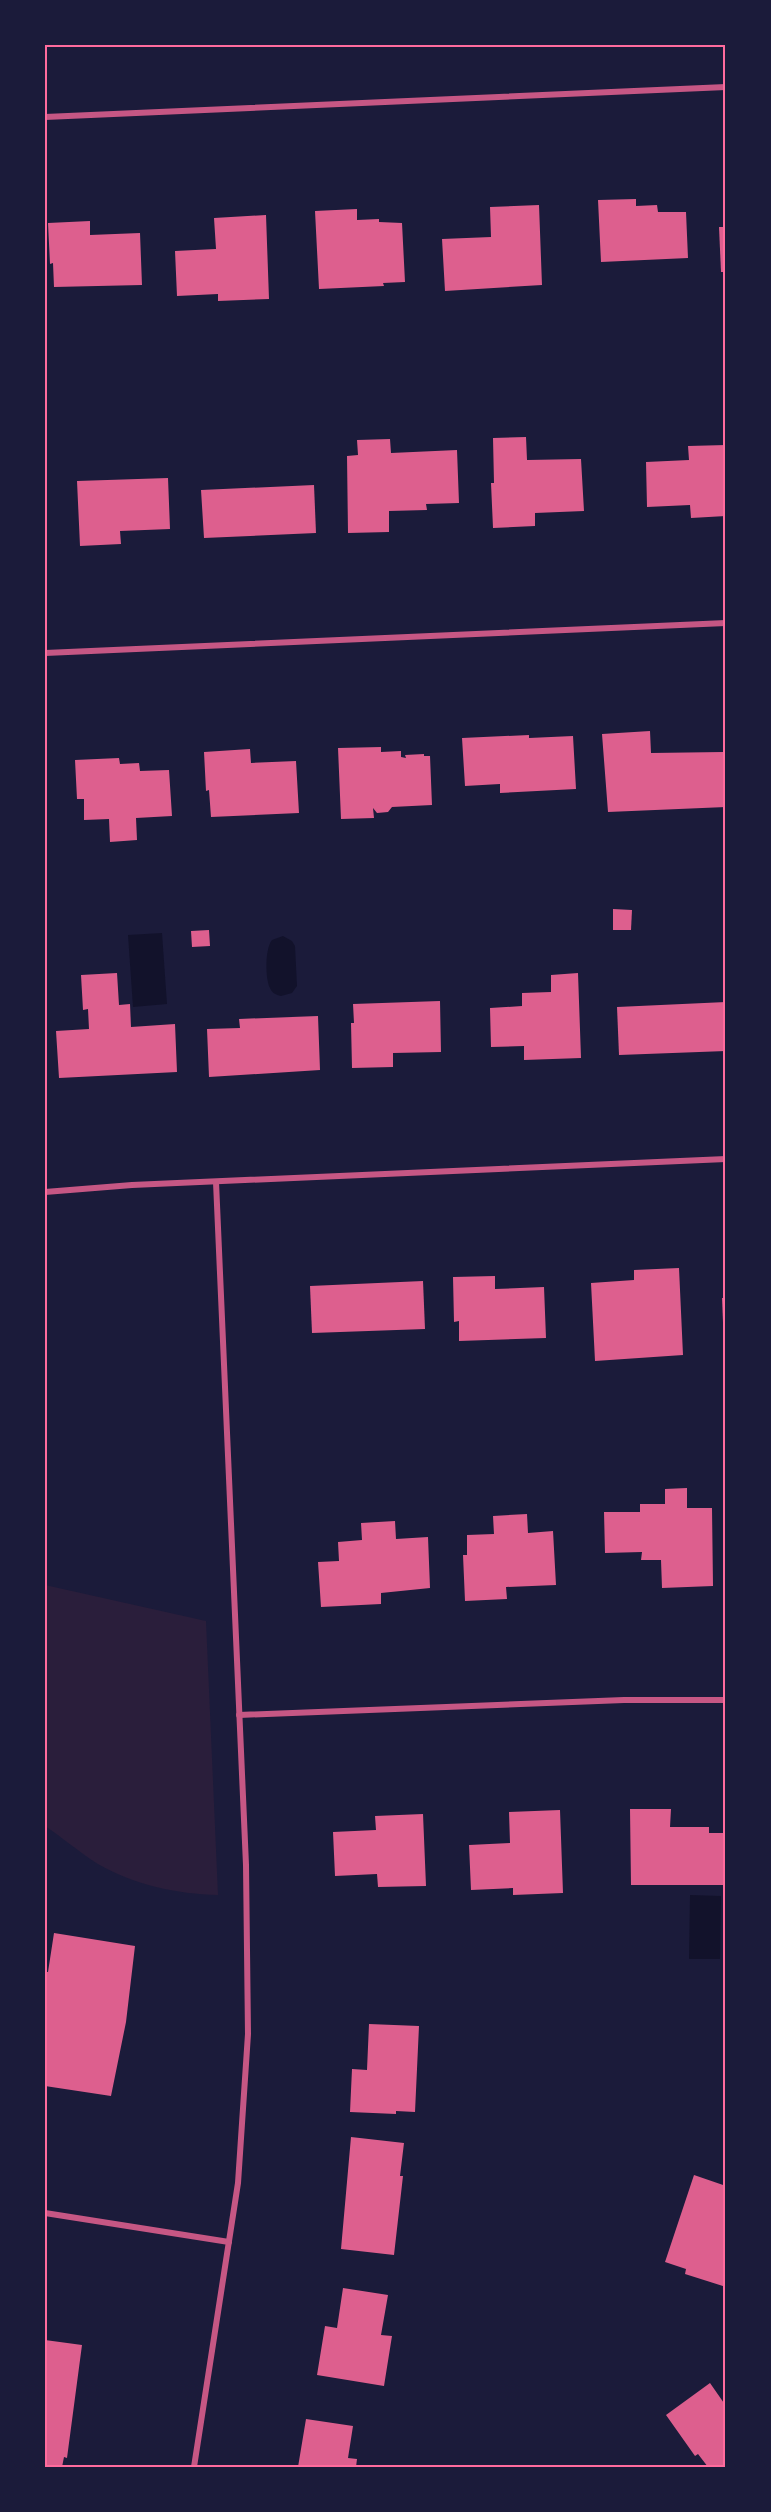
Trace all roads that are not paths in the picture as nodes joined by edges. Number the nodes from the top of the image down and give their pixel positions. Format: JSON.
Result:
{"nodes":[{"id":1,"x":726,"y":87,"type":"edge"},
{"id":2,"x":45,"y":117,"type":"edge"},
{"id":3,"x":726,"y":623,"type":"edge"},
{"id":4,"x":45,"y":653,"type":"edge"},
{"id":5,"x":726,"y":1159,"type":"edge"},
{"id":6,"x":216,"y":1182,"type":"junction"},
{"id":7,"x":45,"y":1192,"type":"edge"},
{"id":8,"x":726,"y":1700,"type":"edge"},
{"id":9,"x":239,"y":1715,"type":"junction"},
{"id":10,"x":45,"y":2213,"type":"edge"},
{"id":11,"x":229,"y":2242,"type":"junction"},
{"id":12,"x":194,"y":2467,"type":"edge"}],
"edges":[{"from":1,"to":2,"type":"street"},
{"from":3,"to":4,"type":"street"},
{"from":5,"to":6,"type":"street"},
{"from":6,"to":7,"type":"street"},
{"from":6,"to":9,"type":"street"},
{"from":8,"to":9,"type":"street"},
{"from":9,"to":11,"type":"street"},
{"from":10,"to":11,"type":"street"},
{"from":11,"to":12,"type":"street"}]}
